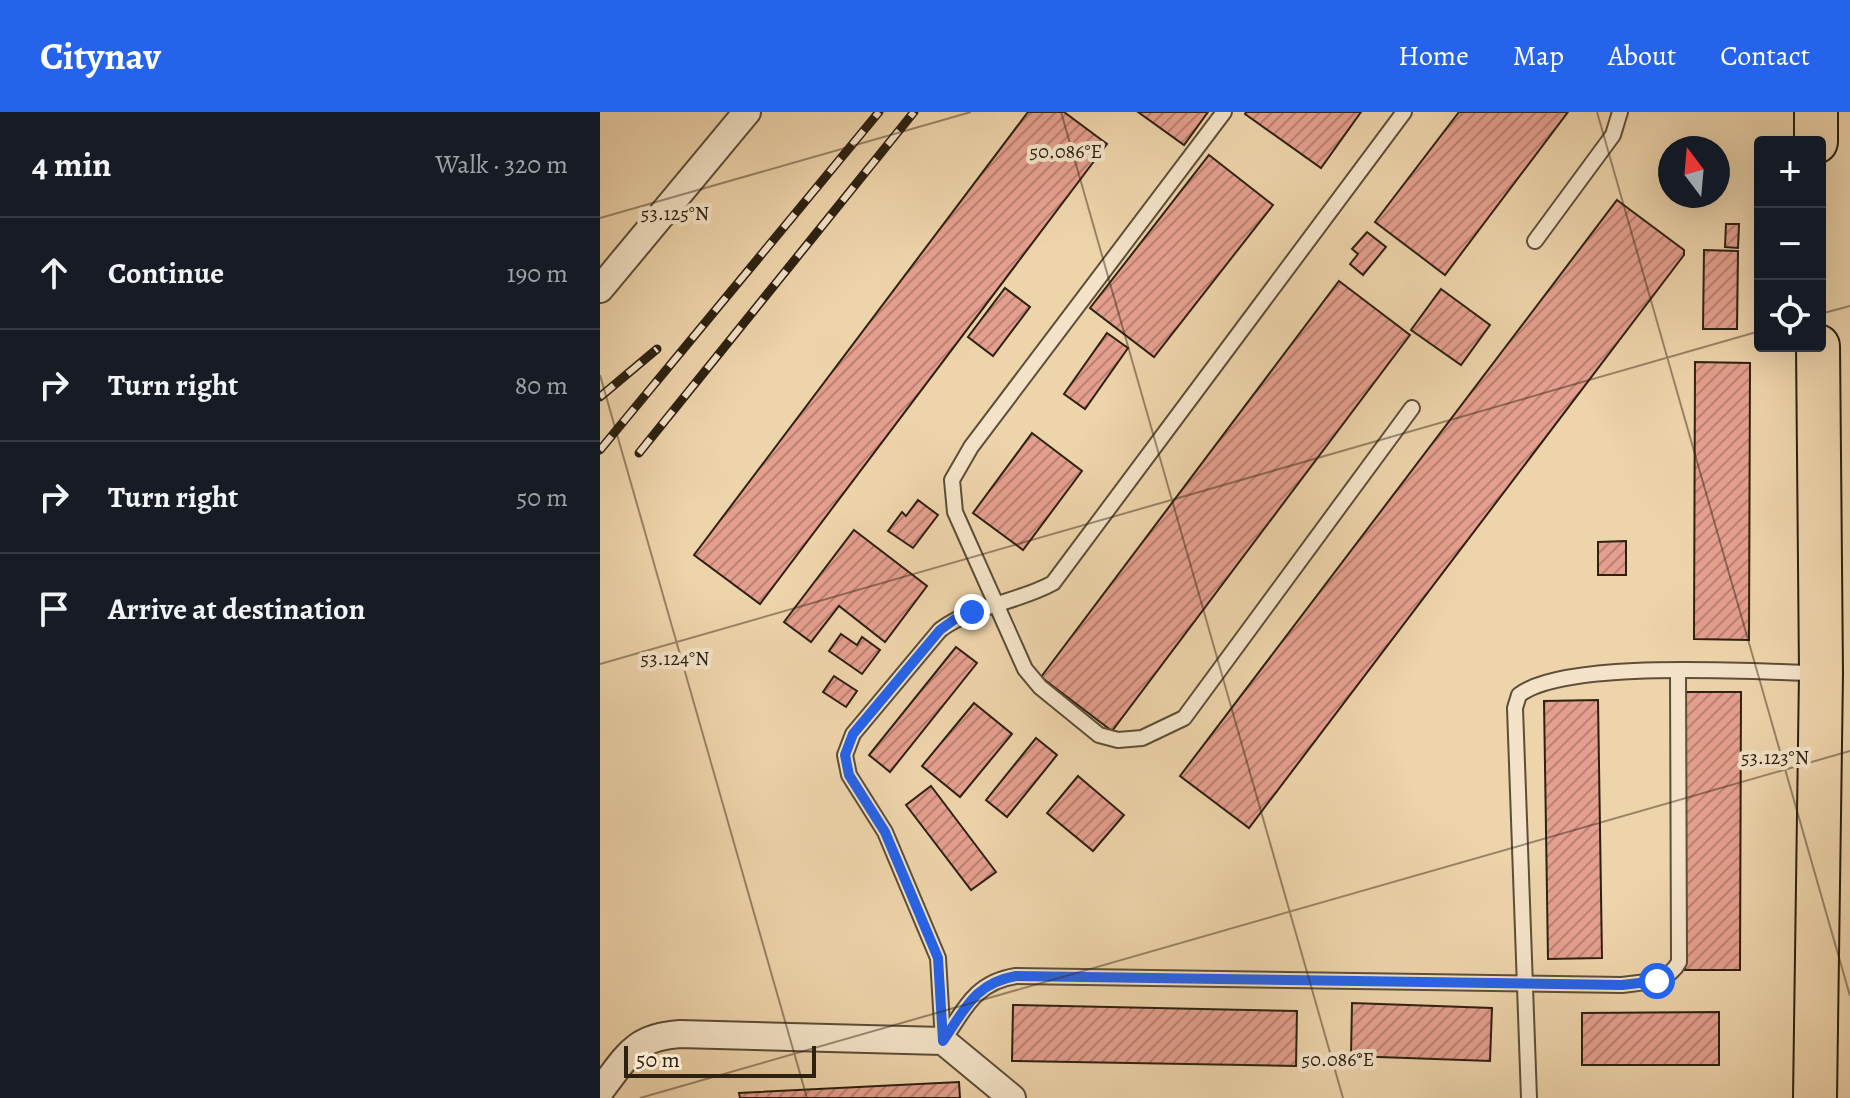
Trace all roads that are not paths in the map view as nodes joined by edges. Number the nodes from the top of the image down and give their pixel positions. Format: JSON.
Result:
{"nodes":[{"id":1,"x":747,"y":112,"type":"edge"},
{"id":2,"x":1224,"y":112,"type":"edge"},
{"id":3,"x":1404,"y":112,"type":"edge"},
{"id":4,"x":1620,"y":112,"type":"edge"},
{"id":5,"x":1816,"y":112,"type":"edge"},
{"id":6,"x":1816,"y":136,"type":"edge"},
{"id":7,"x":1535,"y":241,"type":"dead end"},
{"id":8,"x":600,"y":289,"type":"edge"},
{"id":9,"x":1818,"y":352,"type":"edge"},
{"id":10,"x":1412,"y":408,"type":"dead end"},
{"id":11,"x":996,"y":605,"type":"junction"},
{"id":12,"x":1678,"y":671,"type":"junction"},
{"id":13,"x":1821,"y":673,"type":"junction"},
{"id":14,"x":1525,"y":982,"type":"junction"},
{"id":15,"x":943,"y":1041,"type":"junction"},
{"id":16,"x":600,"y":1091,"type":"edge"},
{"id":17,"x":1012,"y":1098,"type":"edge"},
{"id":18,"x":1529,"y":1098,"type":"edge"},
{"id":19,"x":1815,"y":1098,"type":"edge"}],
"edges":[{"from":1,"to":8,"type":"street"},
{"from":2,"to":11,"type":"lane"},
{"from":3,"to":11,"type":"lane"},
{"from":4,"to":7,"type":"lane"},
{"from":5,"to":6,"type":"main road"},
{"from":9,"to":13,"type":"main road"},
{"from":10,"to":11,"type":"lane"},
{"from":11,"to":15,"type":"lane"},
{"from":12,"to":13,"type":"lane"},
{"from":12,"to":14,"type":"lane"},
{"from":12,"to":14,"type":"lane"},
{"from":13,"to":19,"type":"main road"},
{"from":14,"to":15,"type":"lane"},
{"from":14,"to":18,"type":"lane"},
{"from":15,"to":16,"type":"street"},
{"from":15,"to":17,"type":"street"}]}
